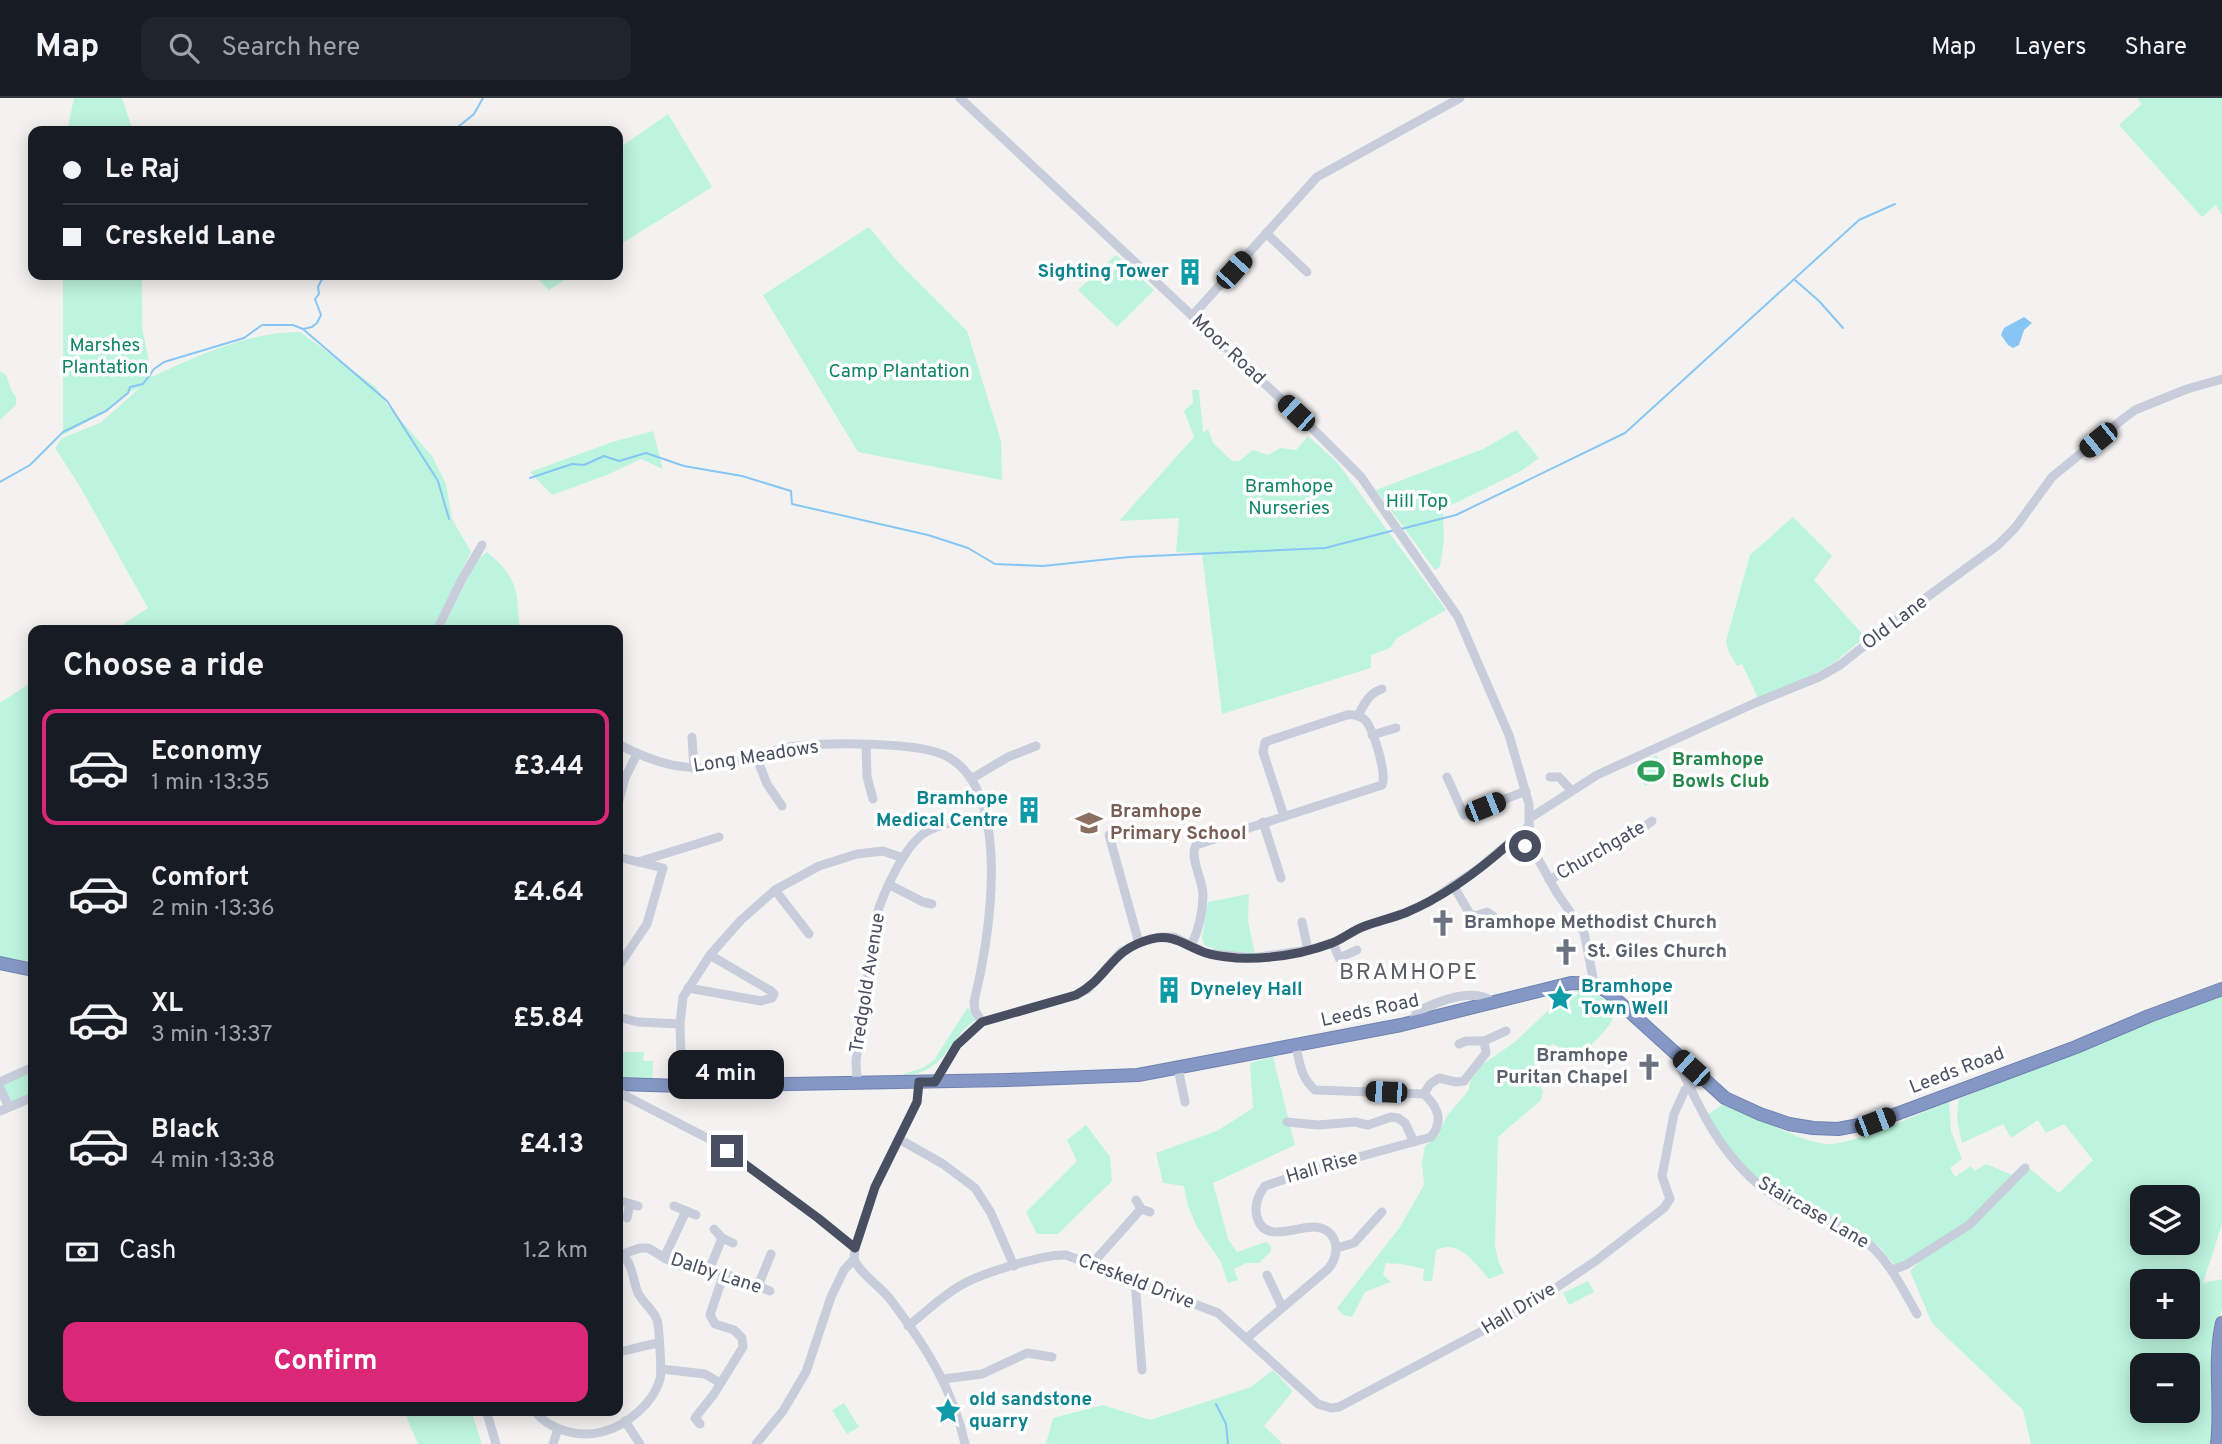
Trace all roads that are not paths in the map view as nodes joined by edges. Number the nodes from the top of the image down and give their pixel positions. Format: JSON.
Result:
{"nodes":[{"id":1,"x":960,"y":98,"type":"edge"},
{"id":2,"x":1460,"y":98,"type":"edge"},
{"id":3,"x":1266,"y":233,"type":"junction"},
{"id":4,"x":1307,"y":272,"type":"dead end"},
{"id":5,"x":1192,"y":316,"type":"junction"},
{"id":6,"x":2222,"y":379,"type":"edge"},
{"id":7,"x":482,"y":545,"type":"dead end"},
{"id":8,"x":439,"y":625,"type":"edge"},
{"id":9,"x":1382,"y":689,"type":"dead end"},
{"id":10,"x":1358,"y":716,"type":"junction"},
{"id":11,"x":1396,"y":728,"type":"dead end"},
{"id":12,"x":1373,"y":736,"type":"junction"},
{"id":13,"x":692,"y":737,"type":"dead end"},
{"id":14,"x":866,"y":746,"type":"junction"},
{"id":15,"x":1036,"y":746,"type":"dead end"},
{"id":16,"x":623,"y":747,"type":"edge"},
{"id":17,"x":636,"y":754,"type":"junction"},
{"id":18,"x":756,"y":756,"type":"junction"},
{"id":19,"x":694,"y":769,"type":"junction"},
{"id":20,"x":1447,"y":777,"type":"dead end"},
{"id":21,"x":1550,"y":777,"type":"dead end"},
{"id":22,"x":971,"y":779,"type":"junction"},
{"id":23,"x":623,"y":785,"type":"edge"},
{"id":24,"x":1526,"y":790,"type":"junction"},
{"id":25,"x":1571,"y":790,"type":"junction"},
{"id":26,"x":873,"y":799,"type":"dead end"},
{"id":27,"x":782,"y":806,"type":"dead end"},
{"id":28,"x":984,"y":816,"type":"junction"},
{"id":29,"x":1284,"y":816,"type":"junction"},
{"id":30,"x":1652,"y":821,"type":"dead end"},
{"id":31,"x":1263,"y":822,"type":"junction"},
{"id":32,"x":1529,"y":822,"type":"junction"},
{"id":33,"x":1109,"y":835,"type":"dead end"},
{"id":34,"x":719,"y":837,"type":"dead end"},
{"id":35,"x":1511,"y":842,"type":"junction"},
{"id":36,"x":1533,"y":849,"type":"junction"},
{"id":37,"x":623,"y":858,"type":"edge"},
{"id":38,"x":903,"y":858,"type":"junction"},
{"id":39,"x":638,"y":862,"type":"junction"},
{"id":40,"x":1281,"y":878,"type":"dead end"},
{"id":41,"x":1549,"y":880,"type":"junction"},
{"id":42,"x":890,"y":885,"type":"junction"},
{"id":43,"x":1453,"y":885,"type":"junction"},
{"id":44,"x":775,"y":890,"type":"junction"},
{"id":45,"x":933,"y":904,"type":"dead end"},
{"id":46,"x":1302,"y":922,"type":"dead end"},
{"id":47,"x":1505,"y":925,"type":"dead end"},
{"id":48,"x":809,"y":934,"type":"dead end"},
{"id":49,"x":1139,"y":943,"type":"junction"},
{"id":50,"x":1333,"y":943,"type":"junction"},
{"id":51,"x":1191,"y":946,"type":"junction"},
{"id":52,"x":1308,"y":950,"type":"junction"},
{"id":53,"x":1357,"y":950,"type":"dead end"},
{"id":54,"x":710,"y":955,"type":"junction"},
{"id":55,"x":623,"y":960,"type":"edge"},
{"id":56,"x":0,"y":963,"type":"edge"},
{"id":57,"x":28,"y":969,"type":"edge"},
{"id":58,"x":1594,"y":984,"type":"junction"},
{"id":59,"x":688,"y":988,"type":"junction"},
{"id":60,"x":2222,"y":989,"type":"edge"},
{"id":61,"x":623,"y":1018,"type":"edge"},
{"id":62,"x":982,"y":1022,"type":"junction"},
{"id":63,"x":680,"y":1024,"type":"junction"},
{"id":64,"x":1506,"y":1031,"type":"dead end"},
{"id":65,"x":1485,"y":1041,"type":"junction"},
{"id":66,"x":1458,"y":1044,"type":"dead end"},
{"id":67,"x":1296,"y":1047,"type":"junction"},
{"id":68,"x":1679,"y":1057,"type":"junction"},
{"id":69,"x":1178,"y":1068,"type":"junction"},
{"id":70,"x":28,"y":1069,"type":"edge"},
{"id":71,"x":1703,"y":1078,"type":"junction"},
{"id":72,"x":0,"y":1082,"type":"edge"},
{"id":73,"x":919,"y":1082,"type":"junction"},
{"id":74,"x":935,"y":1082,"type":"junction"},
{"id":75,"x":857,"y":1083,"type":"junction"},
{"id":76,"x":623,"y":1084,"type":"edge"},
{"id":77,"x":682,"y":1086,"type":"junction"},
{"id":78,"x":1689,"y":1086,"type":"junction"},
{"id":79,"x":0,"y":1088,"type":"edge"},
{"id":80,"x":1424,"y":1094,"type":"junction"},
{"id":81,"x":623,"y":1095,"type":"edge"},
{"id":82,"x":28,"y":1099,"type":"edge"},
{"id":83,"x":1185,"y":1102,"type":"dead end"},
{"id":84,"x":5,"y":1109,"type":"edge"},
{"id":85,"x":1286,"y":1122,"type":"dead end"},
{"id":86,"x":899,"y":1139,"type":"junction"},
{"id":87,"x":1414,"y":1142,"type":"junction"},
{"id":88,"x":2025,"y":1168,"type":"dead end"},
{"id":89,"x":623,"y":1202,"type":"edge"},
{"id":90,"x":674,"y":1206,"type":"dead end"},
{"id":91,"x":1142,"y":1207,"type":"dead end"},
{"id":92,"x":686,"y":1211,"type":"junction"},
{"id":93,"x":1382,"y":1212,"type":"dead end"},
{"id":94,"x":696,"y":1215,"type":"dead end"},
{"id":95,"x":627,"y":1218,"type":"dead end"},
{"id":96,"x":714,"y":1229,"type":"dead end"},
{"id":97,"x":722,"y":1238,"type":"junction"},
{"id":98,"x":733,"y":1243,"type":"dead end"},
{"id":99,"x":855,"y":1248,"type":"junction"},
{"id":100,"x":1338,"y":1248,"type":"junction"},
{"id":101,"x":623,"y":1252,"type":"edge"},
{"id":102,"x":771,"y":1254,"type":"dead end"},
{"id":103,"x":623,"y":1256,"type":"edge"},
{"id":104,"x":664,"y":1258,"type":"junction"},
{"id":105,"x":853,"y":1259,"type":"junction"},
{"id":106,"x":1091,"y":1265,"type":"junction"},
{"id":107,"x":1014,"y":1266,"type":"junction"},
{"id":108,"x":710,"y":1268,"type":"junction"},
{"id":109,"x":1892,"y":1270,"type":"junction"},
{"id":110,"x":724,"y":1273,"type":"junction"},
{"id":111,"x":1267,"y":1275,"type":"dead end"},
{"id":112,"x":1135,"y":1282,"type":"junction"},
{"id":113,"x":758,"y":1286,"type":"junction"},
{"id":114,"x":770,"y":1291,"type":"dead end"},
{"id":115,"x":1282,"y":1307,"type":"junction"},
{"id":116,"x":1917,"y":1314,"type":"dead end"},
{"id":117,"x":2222,"y":1323,"type":"edge"},
{"id":118,"x":908,"y":1326,"type":"junction"},
{"id":119,"x":1247,"y":1338,"type":"junction"},
{"id":120,"x":659,"y":1343,"type":"junction"},
{"id":121,"x":623,"y":1352,"type":"edge"},
{"id":122,"x":1052,"y":1357,"type":"dead end"},
{"id":123,"x":661,"y":1369,"type":"junction"},
{"id":124,"x":1142,"y":1370,"type":"dead end"},
{"id":125,"x":943,"y":1379,"type":"junction"},
{"id":126,"x":720,"y":1383,"type":"junction"},
{"id":127,"x":488,"y":1416,"type":"edge"},
{"id":128,"x":538,"y":1416,"type":"edge"},
{"id":129,"x":695,"y":1419,"type":"dead end"},
{"id":130,"x":625,"y":1421,"type":"junction"},
{"id":131,"x":558,"y":1429,"type":"junction"},
{"id":132,"x":598,"y":1433,"type":"junction"},
{"id":133,"x":496,"y":1444,"type":"edge"},
{"id":134,"x":553,"y":1444,"type":"edge"},
{"id":135,"x":600,"y":1444,"type":"edge"},
{"id":136,"x":640,"y":1444,"type":"edge"},
{"id":137,"x":756,"y":1444,"type":"edge"},
{"id":138,"x":965,"y":1444,"type":"edge"},
{"id":139,"x":2217,"y":1444,"type":"edge"}],
"edges":[{"from":1,"to":5,"type":"street","name":"Moor Road"},
{"from":2,"to":3,"type":"street"},
{"from":3,"to":4,"type":"street"},
{"from":3,"to":5,"type":"street"},
{"from":5,"to":24,"type":"street","name":"Moor Road"},
{"from":6,"to":25,"type":"street","name":"Old Lane"},
{"from":7,"to":8,"type":"street"},
{"from":9,"to":10,"type":"street"},
{"from":10,"to":12,"type":"street"},
{"from":10,"to":29,"type":"street"},
{"from":11,"to":12,"type":"street"},
{"from":12,"to":29,"type":"street"},
{"from":13,"to":19,"type":"street"},
{"from":14,"to":18,"type":"street","name":"Long Meadows"},
{"from":14,"to":22,"type":"street","name":"Long Meadows"},
{"from":14,"to":26,"type":"street"},
{"from":15,"to":22,"type":"street"},
{"from":16,"to":17,"type":"street","name":"Long Meadows"},
{"from":17,"to":19,"type":"street","name":"Long Meadows"},
{"from":17,"to":23,"type":"street"},
{"from":18,"to":19,"type":"street","name":"Long Meadows"},
{"from":18,"to":27,"type":"street"},
{"from":20,"to":24,"type":"street"},
{"from":21,"to":25,"type":"street"},
{"from":22,"to":28,"type":"street"},
{"from":24,"to":32,"type":"street","name":"Moor Road"},
{"from":25,"to":32,"type":"street","name":"Old Lane"},
{"from":28,"to":38,"type":"street","name":"Tredgold Avenue"},
{"from":28,"to":62,"type":"street"},
{"from":29,"to":31,"type":"street"},
{"from":30,"to":41,"type":"street","name":"Churchgate"},
{"from":31,"to":40,"type":"street"},
{"from":31,"to":51,"type":"street"},
{"from":32,"to":35,"type":"street","name":"Old Lane"},
{"from":32,"to":36,"type":"street","name":"Moor Road"},
{"from":33,"to":49,"type":"street"},
{"from":34,"to":39,"type":"street"},
{"from":35,"to":36,"type":"street"},
{"from":35,"to":43,"type":"street","name":"Old Lane"},
{"from":36,"to":41,"type":"street","name":"Moor Road"},
{"from":37,"to":39,"type":"street"},
{"from":38,"to":42,"type":"street","name":"Tredgold Avenue"},
{"from":38,"to":44,"type":"street"},
{"from":39,"to":55,"type":"street"},
{"from":41,"to":58,"type":"street","name":"Moor Road"},
{"from":42,"to":45,"type":"street"},
{"from":42,"to":75,"type":"street","name":"Tredgold Avenue"},
{"from":43,"to":47,"type":"street"},
{"from":43,"to":50,"type":"street","name":"Old Lane"},
{"from":44,"to":48,"type":"street"},
{"from":44,"to":54,"type":"street"},
{"from":46,"to":52,"type":"street"},
{"from":49,"to":51,"type":"street","name":"Old Lane"},
{"from":49,"to":62,"type":"street"},
{"from":50,"to":52,"type":"street","name":"Old Lane"},
{"from":50,"to":53,"type":"street"},
{"from":51,"to":52,"type":"street","name":"Old Lane"},
{"from":54,"to":59,"type":"street"},
{"from":54,"to":59,"type":"street"},
{"from":56,"to":57,"type":"highway"},
{"from":58,"to":67,"type":"highway","name":"Leeds Road"},
{"from":58,"to":68,"type":"highway","name":"Leeds Road"},
{"from":59,"to":63,"type":"street"},
{"from":60,"to":71,"type":"highway","name":"Leeds Road"},
{"from":61,"to":63,"type":"street"},
{"from":62,"to":74,"type":"street"},
{"from":63,"to":77,"type":"street"},
{"from":64,"to":65,"type":"street"},
{"from":65,"to":66,"type":"street"},
{"from":65,"to":80,"type":"street"},
{"from":67,"to":69,"type":"highway","name":"Leeds Road"},
{"from":67,"to":80,"type":"street"},
{"from":68,"to":71,"type":"highway","name":"Leeds Road"},
{"from":68,"to":78,"type":"street","name":"Staircase Lane"},
{"from":69,"to":74,"type":"highway","name":"Leeds Road"},
{"from":69,"to":83,"type":"street"},
{"from":70,"to":72,"type":"street"},
{"from":71,"to":78,"type":"street"},
{"from":73,"to":74,"type":"highway","name":"Leeds Road"},
{"from":73,"to":75,"type":"highway","name":"Leeds Road"},
{"from":73,"to":86,"type":"street"},
{"from":75,"to":77,"type":"highway","name":"Leeds Road"},
{"from":76,"to":77,"type":"highway","name":"Leeds Road"},
{"from":78,"to":109,"type":"street","name":"Staircase Lane"},
{"from":78,"to":119,"type":"street","name":"Hall Drive"},
{"from":79,"to":84,"type":"street"},
{"from":80,"to":87,"type":"street","name":"Hall Rise"},
{"from":81,"to":99,"type":"street"},
{"from":82,"to":84,"type":"street"},
{"from":85,"to":87,"type":"street"},
{"from":86,"to":99,"type":"street"},
{"from":86,"to":107,"type":"street"},
{"from":87,"to":100,"type":"street","name":"Hall Rise"},
{"from":88,"to":109,"type":"street"},
{"from":89,"to":95,"type":"street"},
{"from":90,"to":92,"type":"street"},
{"from":91,"to":106,"type":"street"},
{"from":92,"to":94,"type":"street"},
{"from":92,"to":104,"type":"street"},
{"from":93,"to":100,"type":"street"},
{"from":96,"to":97,"type":"street"},
{"from":97,"to":98,"type":"street"},
{"from":97,"to":108,"type":"street"},
{"from":99,"to":105,"type":"street"},
{"from":100,"to":115,"type":"street"},
{"from":101,"to":104,"type":"street","name":"Dalby Lane"},
{"from":102,"to":113,"type":"street"},
{"from":103,"to":120,"type":"street"},
{"from":104,"to":108,"type":"street","name":"Dalby Lane"},
{"from":105,"to":118,"type":"street"},
{"from":105,"to":137,"type":"street"},
{"from":106,"to":107,"type":"street","name":"Creskeld Drive"},
{"from":106,"to":112,"type":"street","name":"Creskeld Drive"},
{"from":107,"to":118,"type":"street","name":"Creskeld Drive"},
{"from":108,"to":110,"type":"street","name":"Dalby Lane"},
{"from":109,"to":116,"type":"street","name":"Staircase Lane"},
{"from":110,"to":113,"type":"street","name":"Dalby Lane"},
{"from":110,"to":126,"type":"street"},
{"from":111,"to":115,"type":"street"},
{"from":112,"to":119,"type":"street","name":"Creskeld Drive"},
{"from":112,"to":124,"type":"street"},
{"from":113,"to":114,"type":"street","name":"Dalby Lane"},
{"from":115,"to":119,"type":"street"},
{"from":117,"to":139,"type":"highway"},
{"from":118,"to":125,"type":"street"},
{"from":120,"to":121,"type":"street"},
{"from":120,"to":123,"type":"street"},
{"from":122,"to":125,"type":"street"},
{"from":123,"to":126,"type":"street"},
{"from":123,"to":130,"type":"street"},
{"from":125,"to":138,"type":"street"},
{"from":126,"to":129,"type":"street"},
{"from":127,"to":133,"type":"street"},
{"from":128,"to":131,"type":"street"},
{"from":130,"to":132,"type":"street"},
{"from":130,"to":136,"type":"street"},
{"from":131,"to":132,"type":"street"},
{"from":131,"to":134,"type":"street"},
{"from":132,"to":135,"type":"street"}]}
